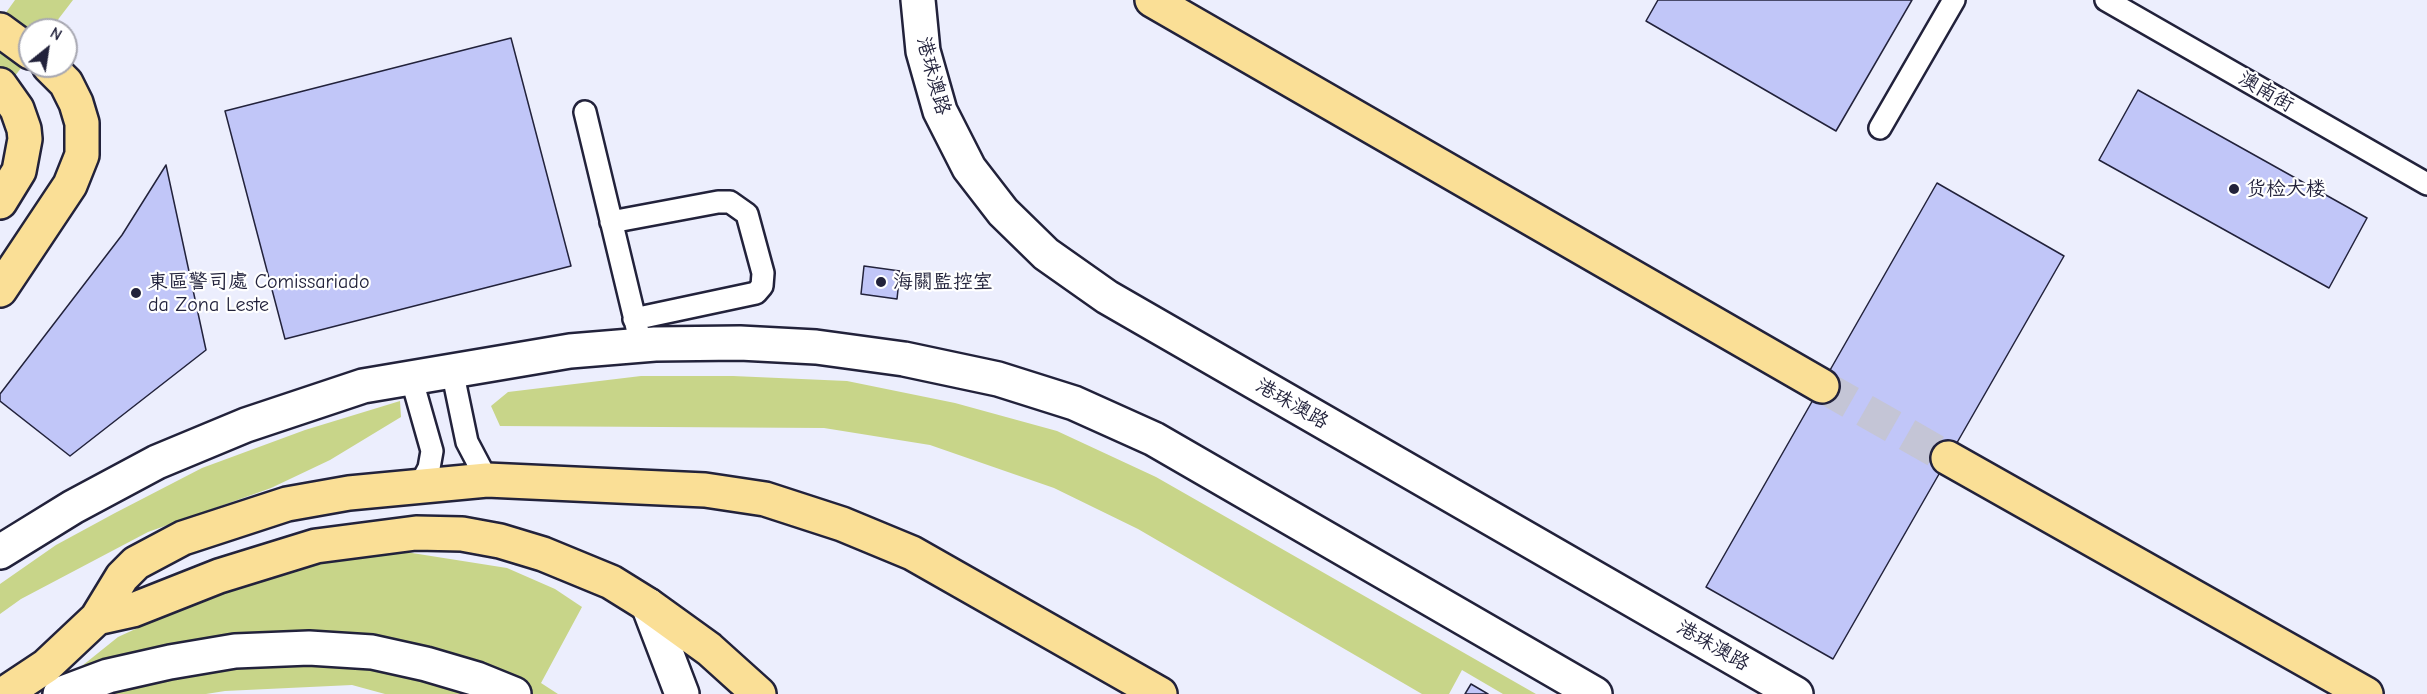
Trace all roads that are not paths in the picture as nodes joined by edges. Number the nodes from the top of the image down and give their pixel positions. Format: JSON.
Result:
{"nodes":[{"id":1,"x":918,"y":0,"type":"edge"},
{"id":2,"x":1152,"y":0,"type":"edge"},
{"id":3,"x":1954,"y":0,"type":"edge"},
{"id":4,"x":2106,"y":0,"type":"edge"},
{"id":5,"x":0,"y":30,"type":"edge"},
{"id":6,"x":18,"y":43,"type":"edge"},
{"id":7,"x":61,"y":78,"type":"edge"},
{"id":8,"x":3,"y":88,"type":"edge"},
{"id":9,"x":585,"y":112,"type":"dead end"},
{"id":10,"x":1880,"y":128,"type":"dead end"},
{"id":11,"x":2427,"y":184,"type":"edge"},
{"id":12,"x":0,"y":202,"type":"edge"},
{"id":13,"x":611,"y":222,"type":"junction"},
{"id":14,"x":0,"y":290,"type":"edge"},
{"id":15,"x":637,"y":332,"type":"junction"},
{"id":16,"x":453,"y":370,"type":"junction"},
{"id":17,"x":411,"y":377,"type":"junction"},
{"id":18,"x":1822,"y":386,"type":"tunnel mouth"},
{"id":19,"x":1948,"y":458,"type":"tunnel mouth"},
{"id":20,"x":487,"y":480,"type":"junction"},
{"id":21,"x":412,"y":486,"type":"junction"},
{"id":22,"x":0,"y":552,"type":"edge"},
{"id":23,"x":648,"y":605,"type":"junction"},
{"id":24,"x":97,"y":618,"type":"junction"},
{"id":25,"x":4,"y":694,"type":"edge"},
{"id":26,"x":60,"y":694,"type":"edge"},
{"id":27,"x":514,"y":694,"type":"edge"},
{"id":28,"x":682,"y":694,"type":"edge"},
{"id":29,"x":759,"y":694,"type":"edge"},
{"id":30,"x":1160,"y":694,"type":"edge"},
{"id":31,"x":1595,"y":694,"type":"edge"},
{"id":32,"x":1796,"y":694,"type":"edge"},
{"id":33,"x":2366,"y":694,"type":"edge"}],
"edges":[{"from":1,"to":32,"type":"street","name":"港珠澳路"},
{"from":2,"to":18,"type":"main road"},
{"from":3,"to":10,"type":"lane"},
{"from":4,"to":11,"type":"lane","name":"澳南街"},
{"from":5,"to":6,"type":"main road"},
{"from":7,"to":14,"type":"main road"},
{"from":8,"to":12,"type":"main road"},
{"from":9,"to":13,"type":"lane"},
{"from":13,"to":15,"type":"lane"},
{"from":13,"to":15,"type":"lane"},
{"from":15,"to":16,"type":"street"},
{"from":15,"to":31,"type":"street"},
{"from":16,"to":17,"type":"street"},
{"from":16,"to":20,"type":"lane"},
{"from":17,"to":21,"type":"lane"},
{"from":17,"to":22,"type":"street"},
{"from":19,"to":33,"type":"main road"},
{"from":20,"to":21,"type":"main road"},
{"from":20,"to":30,"type":"main road"},
{"from":21,"to":24,"type":"main road"},
{"from":23,"to":24,"type":"main road"},
{"from":23,"to":28,"type":"street"},
{"from":23,"to":29,"type":"main road"},
{"from":24,"to":25,"type":"main road"},
{"from":26,"to":27,"type":"street"}]}
